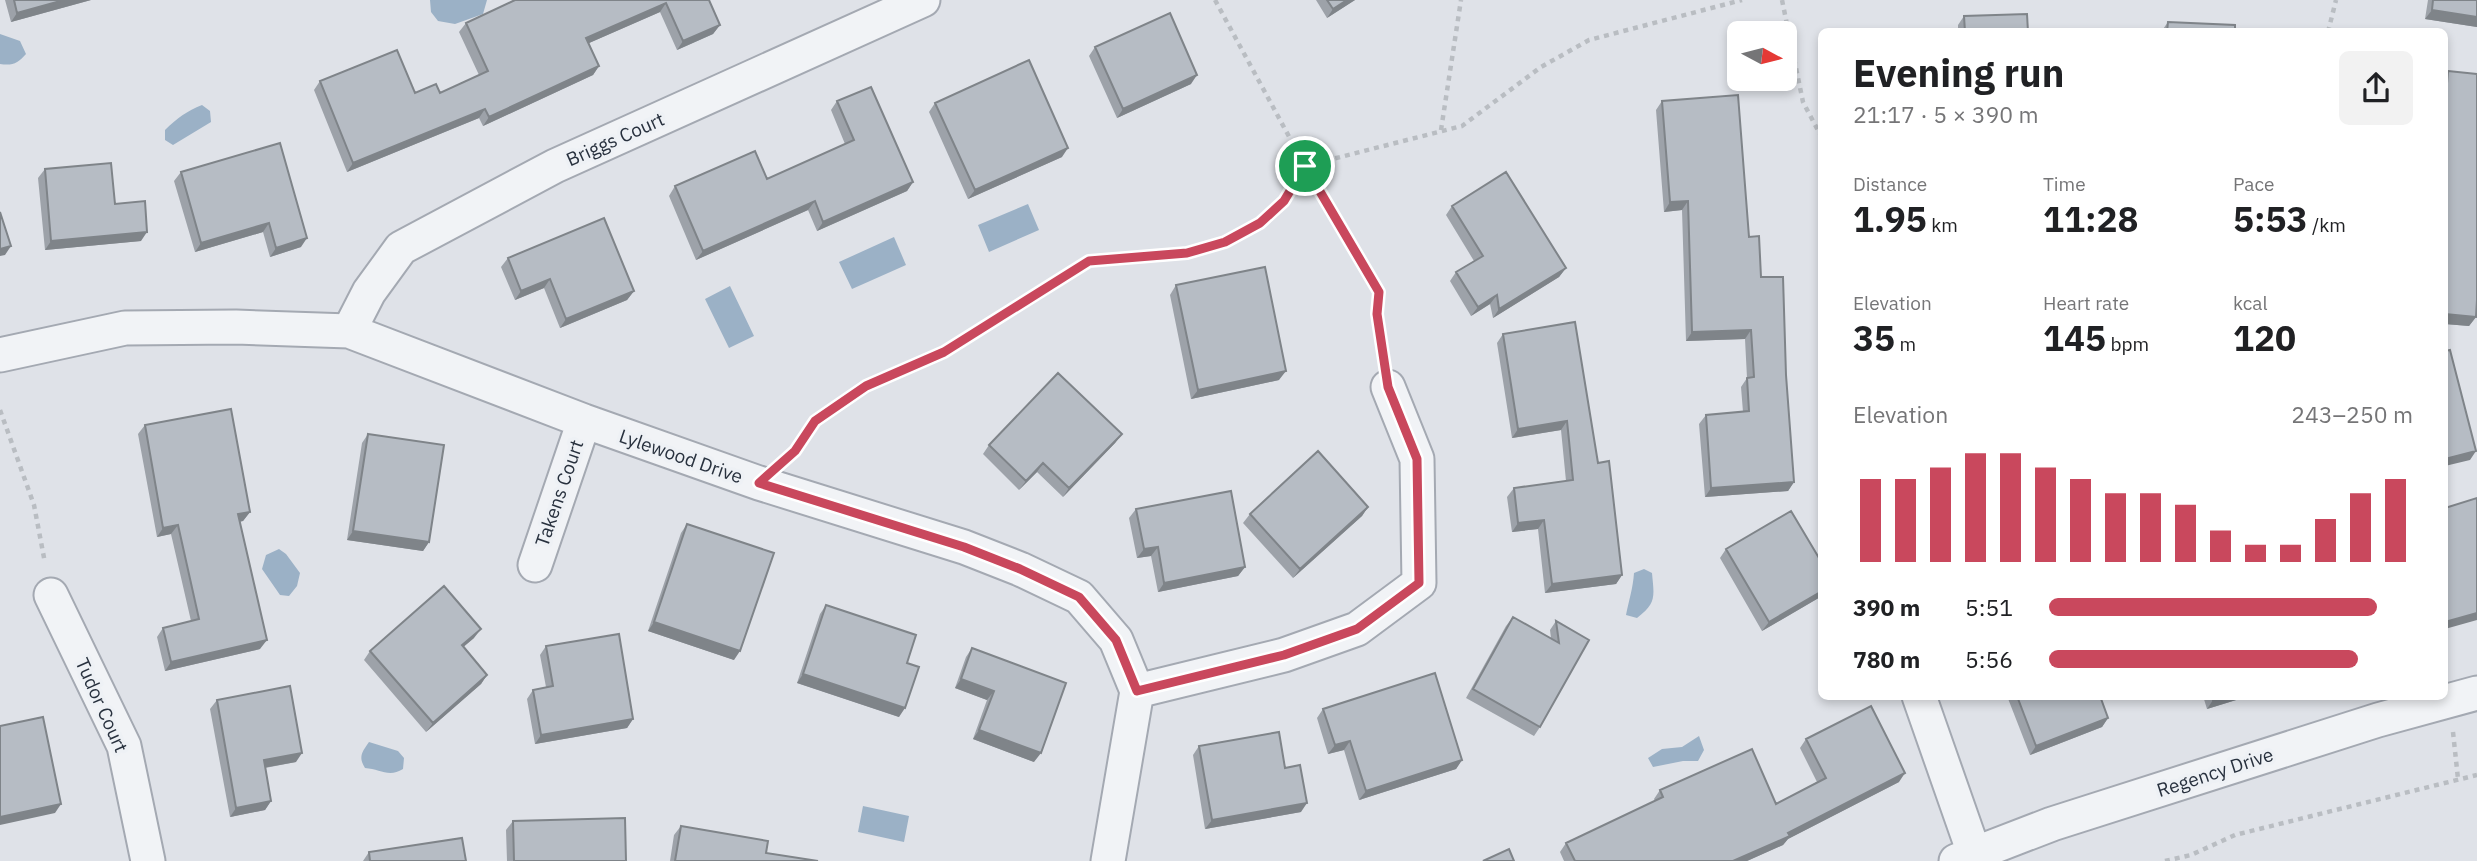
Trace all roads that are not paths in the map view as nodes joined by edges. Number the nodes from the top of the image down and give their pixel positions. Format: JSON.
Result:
{"nodes":[{"id":1,"x":923,"y":0,"type":"edge"},
{"id":2,"x":349,"y":331,"type":"junction"},
{"id":3,"x":0,"y":355,"type":"edge"},
{"id":4,"x":1388,"y":387,"type":"road end"},
{"id":5,"x":584,"y":421,"type":"junction"},
{"id":6,"x":535,"y":565,"type":"dead end"},
{"id":7,"x":51,"y":595,"type":"road end"},
{"id":8,"x":1137,"y":691,"type":"junction"},
{"id":9,"x":1920,"y":700,"type":"edge"},
{"id":10,"x":2434,"y":700,"type":"edge"},
{"id":11,"x":2375,"y":708,"type":"edge"},
{"id":12,"x":1965,"y":857,"type":"edge"},
{"id":13,"x":148,"y":861,"type":"edge"},
{"id":14,"x":1108,"y":861,"type":"edge"}],
"edges":[{"from":1,"to":2,"type":"street","name":"Briggs Court"},
{"from":2,"to":3,"type":"street","name":"Lylewood Drive"},
{"from":2,"to":5,"type":"street","name":"Lylewood Drive"},
{"from":4,"to":8,"type":"street"},
{"from":5,"to":6,"type":"street","name":"Takens Court"},
{"from":5,"to":8,"type":"street","name":"Lylewood Drive"},
{"from":7,"to":13,"type":"street","name":"Tudor Court"},
{"from":8,"to":14,"type":"street"},
{"from":9,"to":12,"type":"street"},
{"from":10,"to":11,"type":"street","name":"Regency Drive"},
{"from":11,"to":12,"type":"street","name":"Regency Drive"}]}
